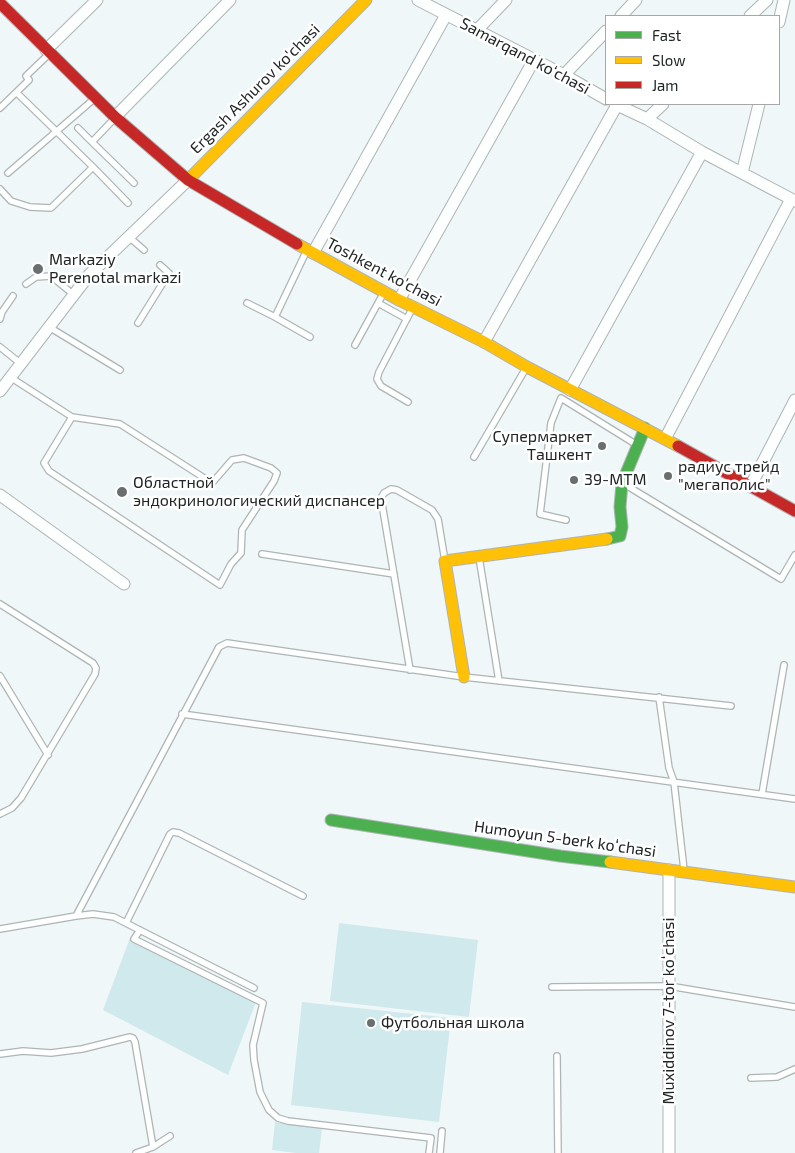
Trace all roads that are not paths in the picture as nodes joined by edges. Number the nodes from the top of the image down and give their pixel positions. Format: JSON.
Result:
{"nodes":[{"id":1,"x":97,"y":0,"type":"edge"},
{"id":2,"x":230,"y":0,"type":"edge"},
{"id":3,"x":366,"y":0,"type":"edge"},
{"id":4,"x":418,"y":0,"type":"edge"},
{"id":5,"x":506,"y":0,"type":"edge"},
{"id":6,"x":636,"y":0,"type":"edge"},
{"id":7,"x":767,"y":0,"type":"edge"},
{"id":8,"x":784,"y":0,"type":"edge"},
{"id":9,"x":0,"y":3,"type":"edge"},
{"id":10,"x":446,"y":15,"type":"junction"},
{"id":11,"x":622,"y":15,"type":"edge"},
{"id":12,"x":751,"y":15,"type":"edge"},
{"id":13,"x":780,"y":18,"type":"edge"},
{"id":14,"x":476,"y":30,"type":"junction"},
{"id":15,"x":605,"y":32,"type":"edge"},
{"id":16,"x":48,"y":52,"type":"junction"},
{"id":17,"x":534,"y":60,"type":"junction"},
{"id":18,"x":564,"y":74,"type":"junction"},
{"id":19,"x":17,"y":93,"type":"junction"},
{"id":20,"x":605,"y":97,"type":"edge"},
{"id":21,"x":95,"y":98,"type":"junction"},
{"id":22,"x":611,"y":105,"type":"edge"},
{"id":23,"x":619,"y":105,"type":"edge"},
{"id":24,"x":662,"y":105,"type":"edge"},
{"id":25,"x":759,"y":105,"type":"edge"},
{"id":26,"x":0,"y":108,"type":"edge"},
{"id":27,"x":115,"y":117,"type":"junction"},
{"id":28,"x":648,"y":119,"type":"junction"},
{"id":29,"x":78,"y":128,"type":"dead end"},
{"id":30,"x":57,"y":132,"type":"junction"},
{"id":31,"x":92,"y":142,"type":"junction"},
{"id":32,"x":702,"y":152,"type":"junction"},
{"id":33,"x":93,"y":167,"type":"junction"},
{"id":34,"x":742,"y":172,"type":"junction"},
{"id":35,"x":8,"y":173,"type":"dead end"},
{"id":36,"x":188,"y":180,"type":"junction"},
{"id":37,"x":134,"y":183,"type":"dead end"},
{"id":38,"x":0,"y":189,"type":"edge"},
{"id":39,"x":793,"y":200,"type":"edge"},
{"id":40,"x":128,"y":203,"type":"dead end"},
{"id":41,"x":129,"y":237,"type":"junction"},
{"id":42,"x":144,"y":250,"type":"dead end"},
{"id":43,"x":310,"y":252,"type":"junction"},
{"id":44,"x":160,"y":264,"type":"dead end"},
{"id":45,"x":26,"y":284,"type":"dead end"},
{"id":46,"x":384,"y":292,"type":"junction"},
{"id":47,"x":74,"y":295,"type":"junction"},
{"id":48,"x":13,"y":296,"type":"dead end"},
{"id":49,"x":399,"y":300,"type":"junction"},
{"id":50,"x":246,"y":303,"type":"dead end"},
{"id":51,"x":378,"y":303,"type":"junction"},
{"id":52,"x":413,"y":307,"type":"junction"},
{"id":53,"x":275,"y":317,"type":"junction"},
{"id":54,"x":0,"y":319,"type":"edge"},
{"id":55,"x":407,"y":319,"type":"junction"},
{"id":56,"x":138,"y":323,"type":"dead end"},
{"id":57,"x":49,"y":327,"type":"junction"},
{"id":58,"x":310,"y":337,"type":"dead end"},
{"id":59,"x":484,"y":342,"type":"junction"},
{"id":60,"x":355,"y":345,"type":"dead end"},
{"id":61,"x":0,"y":347,"type":"edge"},
{"id":62,"x":20,"y":363,"type":"junction"},
{"id":63,"x":527,"y":367,"type":"junction"},
{"id":64,"x":120,"y":370,"type":"dead end"},
{"id":65,"x":10,"y":377,"type":"junction"},
{"id":66,"x":570,"y":390,"type":"junction"},
{"id":67,"x":0,"y":391,"type":"edge"},
{"id":68,"x":795,"y":400,"type":"edge"},
{"id":69,"x":408,"y":402,"type":"dead end"},
{"id":70,"x":72,"y":417,"type":"junction"},
{"id":71,"x":645,"y":428,"type":"junction"},
{"id":72,"x":665,"y":439,"type":"junction"},
{"id":73,"x":637,"y":445,"type":"junction"},
{"id":74,"x":474,"y":457,"type":"dead end"},
{"id":75,"x":622,"y":483,"type":"junction"},
{"id":76,"x":750,"y":487,"type":"junction"},
{"id":77,"x":0,"y":495,"type":"edge"},
{"id":78,"x":795,"y":511,"type":"edge"},
{"id":79,"x":566,"y":520,"type":"dead end"},
{"id":80,"x":262,"y":554,"type":"dead end"},
{"id":81,"x":795,"y":554,"type":"edge"},
{"id":82,"x":479,"y":556,"type":"junction"},
{"id":83,"x":445,"y":561,"type":"junction"},
{"id":84,"x":394,"y":574,"type":"junction"},
{"id":85,"x":124,"y":584,"type":"dead end"},
{"id":86,"x":0,"y":604,"type":"edge"},
{"id":87,"x":784,"y":665,"type":"dead end"},
{"id":88,"x":410,"y":670,"type":"junction"},
{"id":89,"x":0,"y":676,"type":"edge"},
{"id":90,"x":464,"y":677,"type":"junction"},
{"id":91,"x":499,"y":681,"type":"junction"},
{"id":92,"x":659,"y":697,"type":"junction"},
{"id":93,"x":731,"y":706,"type":"dead end"},
{"id":94,"x":182,"y":714,"type":"junction"},
{"id":95,"x":48,"y":755,"type":"junction"},
{"id":96,"x":674,"y":782,"type":"junction"},
{"id":97,"x":762,"y":794,"type":"junction"},
{"id":98,"x":795,"y":799,"type":"edge"},
{"id":99,"x":0,"y":814,"type":"edge"},
{"id":100,"x":331,"y":820,"type":"dead end"},
{"id":101,"x":669,"y":870,"type":"junction"},
{"id":102,"x":684,"y":871,"type":"junction"},
{"id":103,"x":795,"y":887,"type":"edge"},
{"id":104,"x":302,"y":896,"type":"dead end"},
{"id":105,"x":76,"y":916,"type":"junction"},
{"id":106,"x":126,"y":923,"type":"junction"},
{"id":107,"x":0,"y":929,"type":"edge"},
{"id":108,"x":140,"y":930,"type":"junction"},
{"id":109,"x":669,"y":986,"type":"junction"},
{"id":110,"x":254,"y":988,"type":"dead end"},
{"id":111,"x":552,"y":988,"type":"dead end"},
{"id":112,"x":795,"y":1007,"type":"edge"},
{"id":113,"x":0,"y":1054,"type":"edge"},
{"id":114,"x":557,"y":1056,"type":"dead end"},
{"id":115,"x":795,"y":1069,"type":"edge"},
{"id":116,"x":751,"y":1078,"type":"dead end"},
{"id":117,"x":442,"y":1131,"type":"dead end"},
{"id":118,"x":170,"y":1136,"type":"dead end"},
{"id":119,"x":153,"y":1147,"type":"junction"},
{"id":120,"x":136,"y":1153,"type":"edge"},
{"id":121,"x":429,"y":1153,"type":"edge"},
{"id":122,"x":440,"y":1153,"type":"edge"},
{"id":123,"x":558,"y":1153,"type":"edge"},
{"id":124,"x":669,"y":1153,"type":"edge"}],
"edges":[{"from":1,"to":16,"type":"street"},
{"from":2,"to":27,"type":"street"},
{"from":3,"to":36,"type":"street","name":"Ergash Ashurov ko'chasi"},
{"from":4,"to":10,"type":"street","name":"Samarqand ko‘chasi"},
{"from":5,"to":14,"type":"street"},
{"from":6,"to":11,"type":"street"},
{"from":7,"to":12,"type":"street"},
{"from":8,"to":13,"type":"street"},
{"from":9,"to":16,"type":"street","name":"Toshkent ko'chasi"},
{"from":10,"to":14,"type":"street","name":"Samarqand ko‘chasi"},
{"from":10,"to":43,"type":"street"},
{"from":14,"to":17,"type":"street","name":"Samarqand ko‘chasi"},
{"from":15,"to":18,"type":"street"},
{"from":16,"to":19,"type":"lane"},
{"from":16,"to":21,"type":"street","name":"Toshkent ko'chasi"},
{"from":17,"to":18,"type":"street","name":"Samarqand ko‘chasi"},
{"from":17,"to":49,"type":"street"},
{"from":18,"to":20,"type":"street","name":"Samarqand ko‘chasi"},
{"from":19,"to":26,"type":"lane"},
{"from":19,"to":30,"type":"lane"},
{"from":21,"to":27,"type":"street","name":"Toshkent ko'chasi"},
{"from":21,"to":30,"type":"lane"},
{"from":22,"to":59,"type":"street"},
{"from":23,"to":28,"type":"street","name":"Samarqand ko‘chasi"},
{"from":24,"to":28,"type":"street"},
{"from":25,"to":34,"type":"street"},
{"from":27,"to":31,"type":"lane"},
{"from":27,"to":36,"type":"street","name":"Toshkent ko'chasi"},
{"from":28,"to":32,"type":"street","name":"Samarqand ko‘chasi"},
{"from":29,"to":31,"type":"lane"},
{"from":30,"to":33,"type":"lane"},
{"from":30,"to":35,"type":"lane"},
{"from":31,"to":37,"type":"lane"},
{"from":32,"to":34,"type":"street","name":"Samarqand ko‘chasi"},
{"from":32,"to":66,"type":"street"},
{"from":33,"to":38,"type":"lane"},
{"from":33,"to":40,"type":"lane"},
{"from":34,"to":39,"type":"street","name":"Samarqand ko‘chasi"},
{"from":36,"to":41,"type":"street"},
{"from":36,"to":43,"type":"street","name":"Toshkent ko'chasi"},
{"from":39,"to":72,"type":"street"},
{"from":41,"to":42,"type":"lane"},
{"from":41,"to":47,"type":"street"},
{"from":43,"to":46,"type":"street","name":"Toshkent ko'chasi"},
{"from":43,"to":53,"type":"lane"},
{"from":44,"to":56,"type":"lane"},
{"from":45,"to":47,"type":"lane"},
{"from":46,"to":49,"type":"street","name":"Toshkent ko'chasi"},
{"from":46,"to":51,"type":"lane"},
{"from":47,"to":57,"type":"street"},
{"from":48,"to":54,"type":"lane"},
{"from":49,"to":52,"type":"street","name":"Toshkent ko'chasi"},
{"from":50,"to":53,"type":"lane"},
{"from":51,"to":55,"type":"lane"},
{"from":51,"to":60,"type":"lane"},
{"from":52,"to":55,"type":"lane"},
{"from":52,"to":59,"type":"street","name":"Toshkent ko'chasi"},
{"from":53,"to":58,"type":"lane"},
{"from":55,"to":69,"type":"lane"},
{"from":57,"to":62,"type":"street"},
{"from":57,"to":64,"type":"lane"},
{"from":59,"to":63,"type":"street","name":"Toshkent ko'chasi"},
{"from":61,"to":62,"type":"lane"},
{"from":62,"to":65,"type":"street"},
{"from":63,"to":66,"type":"street","name":"Toshkent ko'chasi"},
{"from":63,"to":74,"type":"lane"},
{"from":65,"to":67,"type":"street"},
{"from":65,"to":70,"type":"lane"},
{"from":66,"to":71,"type":"street","name":"Toshkent ko'chasi"},
{"from":68,"to":76,"type":"street"},
{"from":70,"to":70,"type":"lane"},
{"from":71,"to":72,"type":"street","name":"Toshkent ko'chasi"},
{"from":71,"to":73,"type":"street"},
{"from":72,"to":76,"type":"street","name":"Toshkent ko'chasi"},
{"from":73,"to":75,"type":"street"},
{"from":73,"to":79,"type":"lane"},
{"from":75,"to":81,"type":"lane"},
{"from":75,"to":82,"type":"street"},
{"from":76,"to":78,"type":"street","name":"Toshkent ko'chasi"},
{"from":77,"to":85,"type":"street"},
{"from":80,"to":84,"type":"lane"},
{"from":82,"to":83,"type":"street"},
{"from":82,"to":91,"type":"lane"},
{"from":83,"to":84,"type":"lane"},
{"from":83,"to":90,"type":"street"},
{"from":84,"to":88,"type":"lane"},
{"from":86,"to":95,"type":"lane"},
{"from":87,"to":97,"type":"lane"},
{"from":88,"to":90,"type":"lane"},
{"from":88,"to":94,"type":"lane"},
{"from":89,"to":95,"type":"lane"},
{"from":90,"to":91,"type":"lane"},
{"from":91,"to":92,"type":"lane"},
{"from":92,"to":93,"type":"lane"},
{"from":92,"to":96,"type":"lane"},
{"from":94,"to":96,"type":"lane"},
{"from":94,"to":105,"type":"lane"},
{"from":95,"to":99,"type":"lane"},
{"from":96,"to":97,"type":"lane"},
{"from":96,"to":102,"type":"lane"},
{"from":97,"to":98,"type":"lane"},
{"from":100,"to":101,"type":"street","name":"Humoyun 5-berk koʻchasi"},
{"from":101,"to":102,"type":"street","name":"Humoyun 5-berk koʻchasi"},
{"from":101,"to":109,"type":"street","name":"Muxiddinov 7-tor koʻchasi"},
{"from":102,"to":103,"type":"street","name":"Humoyun 5-berk koʻchasi"},
{"from":104,"to":106,"type":"lane"},
{"from":105,"to":106,"type":"lane"},
{"from":105,"to":107,"type":"lane"},
{"from":106,"to":108,"type":"lane"},
{"from":108,"to":110,"type":"lane"},
{"from":108,"to":121,"type":"lane"},
{"from":109,"to":111,"type":"lane"},
{"from":109,"to":112,"type":"lane"},
{"from":109,"to":124,"type":"street","name":"Muxiddinov 7-tor koʻchasi"},
{"from":113,"to":119,"type":"lane"},
{"from":114,"to":123,"type":"lane"},
{"from":115,"to":116,"type":"lane"},
{"from":117,"to":122,"type":"lane"},
{"from":118,"to":119,"type":"lane"},
{"from":119,"to":120,"type":"lane"}]}
